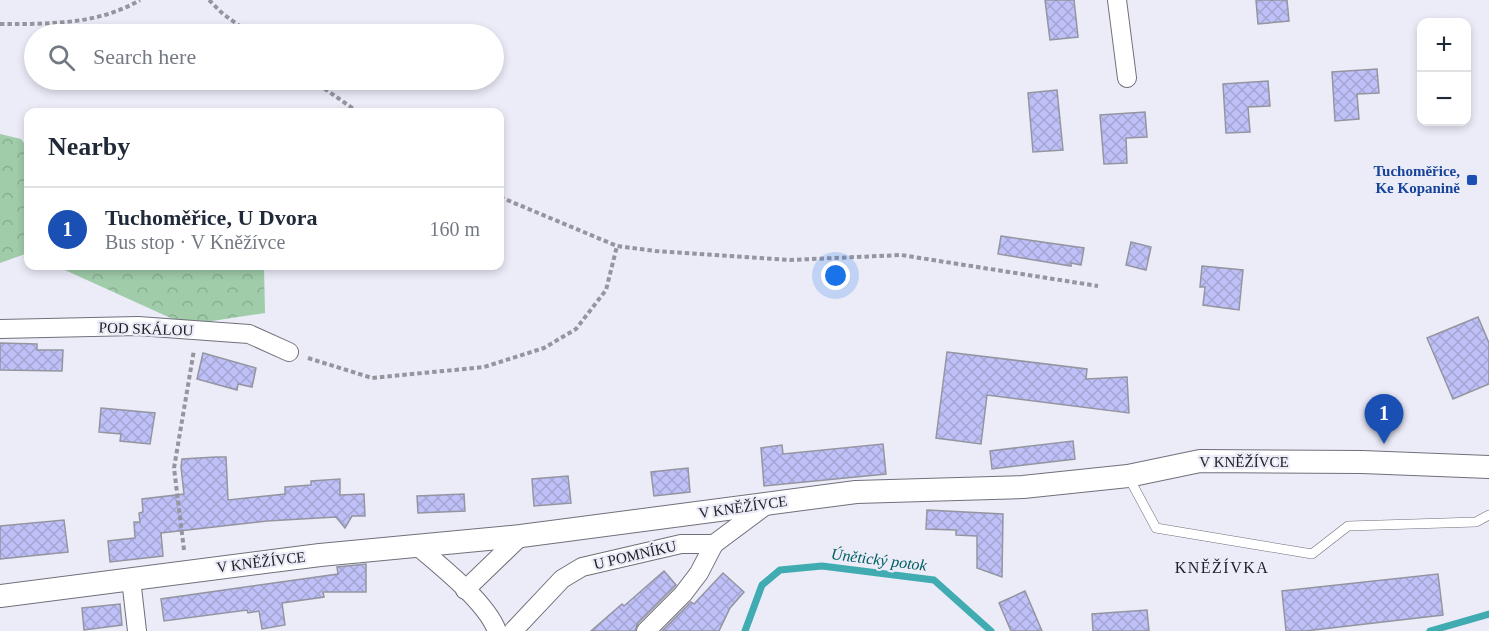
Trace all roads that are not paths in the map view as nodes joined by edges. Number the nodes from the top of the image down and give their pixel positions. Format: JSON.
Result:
{"nodes":[{"id":1,"x":1117,"y":0,"type":"edge"},
{"id":2,"x":1127,"y":78,"type":"dead end"},
{"id":3,"x":0,"y":329,"type":"edge"},
{"id":4,"x":289,"y":352,"type":"road end"},
{"id":5,"x":1489,"y":467,"type":"edge"},
{"id":6,"x":1128,"y":476,"type":"junction"},
{"id":7,"x":769,"y":503,"type":"junction"},
{"id":8,"x":1489,"y":515,"type":"edge"},
{"id":9,"x":521,"y":536,"type":"junction"},
{"id":10,"x":714,"y":544,"type":"junction"},
{"id":11,"x":417,"y":546,"type":"junction"},
{"id":12,"x":131,"y":579,"type":"junction"},
{"id":13,"x":465,"y":590,"type":"junction"},
{"id":14,"x":0,"y":596,"type":"edge"},
{"id":15,"x":137,"y":631,"type":"edge"},
{"id":16,"x":498,"y":631,"type":"edge"},
{"id":17,"x":513,"y":631,"type":"edge"},
{"id":18,"x":646,"y":631,"type":"edge"}],
"edges":[{"from":1,"to":2,"type":"street"},
{"from":3,"to":4,"type":"street","name":"POD SKÁLOU"},
{"from":5,"to":6,"type":"street","name":"V KNĚŽÍVCE"},
{"from":6,"to":7,"type":"street","name":"V KNĚŽÍVCE"},
{"from":6,"to":8,"type":"lane"},
{"from":7,"to":9,"type":"street","name":"V KNĚŽÍVCE"},
{"from":7,"to":10,"type":"street"},
{"from":9,"to":11,"type":"street","name":"V KNĚŽÍVCE"},
{"from":9,"to":13,"type":"street"},
{"from":10,"to":17,"type":"street","name":"U POMNÍKU"},
{"from":10,"to":18,"type":"street"},
{"from":11,"to":12,"type":"street","name":"V KNĚŽÍVCE"},
{"from":11,"to":13,"type":"street"},
{"from":12,"to":14,"type":"street","name":"V KNĚŽÍVCE"},
{"from":12,"to":15,"type":"street"},
{"from":13,"to":16,"type":"street"}]}
